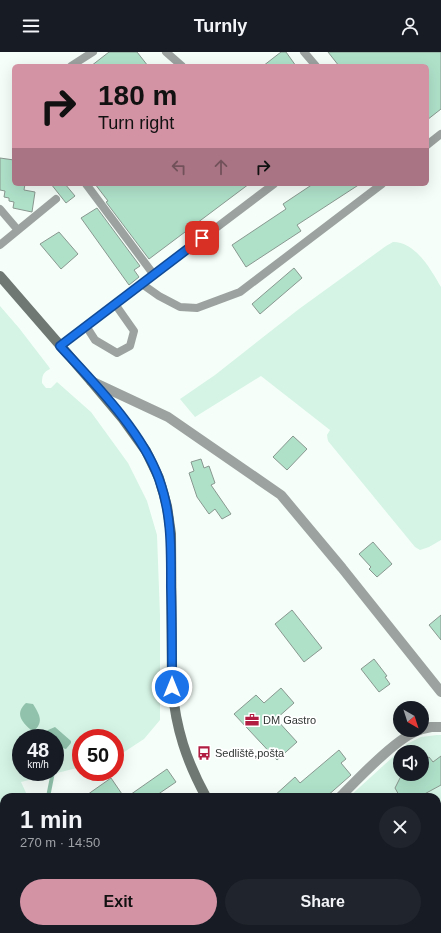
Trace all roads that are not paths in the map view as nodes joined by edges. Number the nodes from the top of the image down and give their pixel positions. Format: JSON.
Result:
{"nodes":[{"id":1,"x":93,"y":52,"type":"edge"},
{"id":2,"x":166,"y":52,"type":"edge"},
{"id":3,"x":304,"y":52,"type":"edge"},
{"id":4,"x":74,"y":64,"type":"edge"},
{"id":5,"x":180,"y":64,"type":"edge"},
{"id":6,"x":314,"y":64,"type":"edge"},
{"id":7,"x":441,"y":134,"type":"edge"},
{"id":8,"x":429,"y":143,"type":"edge"},
{"id":9,"x":87,"y":186,"type":"edge"},
{"id":10,"x":271,"y":186,"type":"edge"},
{"id":11,"x":379,"y":186,"type":"edge"},
{"id":12,"x":56,"y":199,"type":"dead end"},
{"id":13,"x":0,"y":209,"type":"edge"},
{"id":14,"x":17,"y":229,"type":"junction"},
{"id":15,"x":0,"y":245,"type":"edge"},
{"id":16,"x":154,"y":275,"type":"junction"},
{"id":17,"x":0,"y":276,"type":"edge"},
{"id":18,"x":142,"y":284,"type":"junction"},
{"id":19,"x":115,"y":304,"type":"junction"},
{"id":20,"x":86,"y":326,"type":"junction"},
{"id":21,"x":60,"y":346,"type":"junction"},
{"id":22,"x":91,"y":380,"type":"junction"},
{"id":23,"x":441,"y":692,"type":"edge"},
{"id":24,"x":441,"y":727,"type":"edge"},
{"id":25,"x":429,"y":728,"type":"edge"},
{"id":26,"x":406,"y":737,"type":"edge"},
{"id":27,"x":204,"y":793,"type":"edge"},
{"id":28,"x":344,"y":793,"type":"edge"}],
"edges":[{"from":1,"to":4,"type":"lane"},
{"from":2,"to":5,"type":"lane"},
{"from":3,"to":6,"type":"lane"},
{"from":7,"to":8,"type":"lane"},
{"from":9,"to":16,"type":"lane"},
{"from":10,"to":16,"type":"lane"},
{"from":11,"to":18,"type":"lane"},
{"from":12,"to":14,"type":"lane"},
{"from":13,"to":14,"type":"lane"},
{"from":14,"to":15,"type":"lane"},
{"from":16,"to":18,"type":"lane"},
{"from":17,"to":21,"type":"main road"},
{"from":18,"to":19,"type":"lane"},
{"from":19,"to":20,"type":"lane"},
{"from":19,"to":20,"type":"lane"},
{"from":20,"to":21,"type":"lane"},
{"from":21,"to":22,"type":"main road"},
{"from":22,"to":23,"type":"street"},
{"from":22,"to":27,"type":"main road"},
{"from":24,"to":25,"type":"street"},
{"from":26,"to":28,"type":"street"}]}
